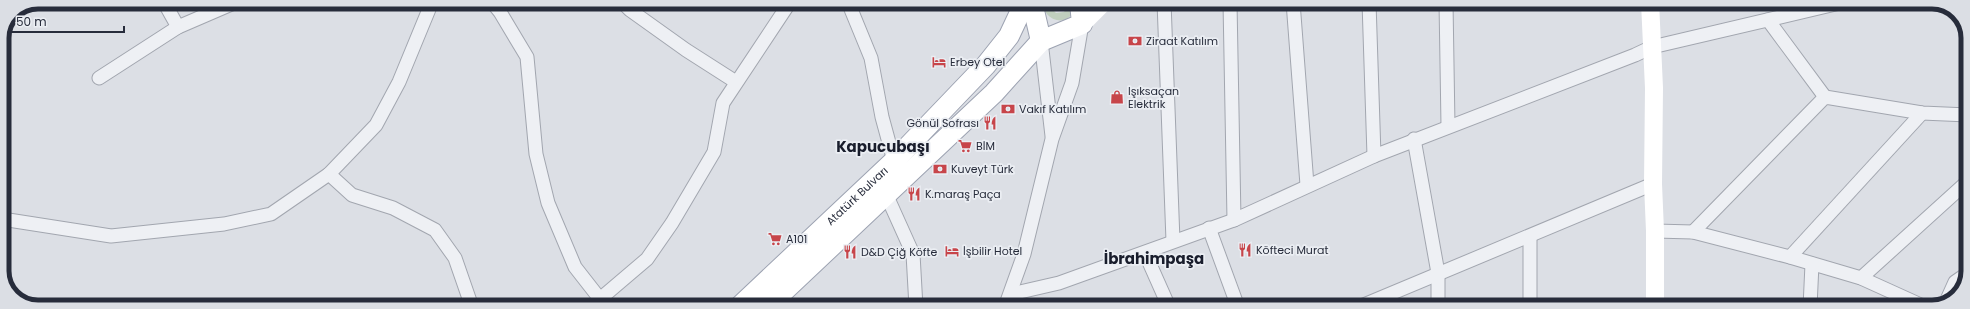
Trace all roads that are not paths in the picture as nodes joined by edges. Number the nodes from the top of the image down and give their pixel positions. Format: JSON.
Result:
{"nodes":[{"id":1,"x":168,"y":9,"type":"edge"},
{"id":2,"x":220,"y":9,"type":"edge"},
{"id":3,"x":429,"y":9,"type":"edge"},
{"id":4,"x":498,"y":9,"type":"edge"},
{"id":5,"x":629,"y":9,"type":"edge"},
{"id":6,"x":785,"y":9,"type":"edge"},
{"id":7,"x":851,"y":9,"type":"edge"},
{"id":8,"x":1022,"y":9,"type":"edge"},
{"id":9,"x":1034,"y":9,"type":"edge"},
{"id":10,"x":1081,"y":9,"type":"edge"},
{"id":11,"x":1097,"y":9,"type":"edge"},
{"id":12,"x":1164,"y":9,"type":"edge"},
{"id":13,"x":1230,"y":9,"type":"edge"},
{"id":14,"x":1294,"y":9,"type":"edge"},
{"id":15,"x":1370,"y":9,"type":"edge"},
{"id":16,"x":1446,"y":9,"type":"edge"},
{"id":17,"x":1650,"y":9,"type":"edge"},
{"id":18,"x":1814,"y":9,"type":"edge"},
{"id":19,"x":1768,"y":20,"type":"junction"},
{"id":20,"x":1082,"y":24,"type":"junction"},
{"id":21,"x":178,"y":27,"type":"junction"},
{"id":22,"x":1041,"y":41,"type":"junction"},
{"id":23,"x":1652,"y":46,"type":"junction"},
{"id":24,"x":99,"y":78,"type":"dead end"},
{"id":25,"x":736,"y":82,"type":"junction"},
{"id":26,"x":1825,"y":97,"type":"junction"},
{"id":27,"x":1922,"y":113,"type":"junction"},
{"id":28,"x":1961,"y":115,"type":"edge"},
{"id":29,"x":1448,"y":126,"type":"junction"},
{"id":30,"x":1414,"y":139,"type":"junction"},
{"id":31,"x":1052,"y":140,"type":"junction"},
{"id":32,"x":1374,"y":156,"type":"junction"},
{"id":33,"x":894,"y":161,"type":"junction"},
{"id":34,"x":329,"y":174,"type":"junction"},
{"id":35,"x":1653,"y":184,"type":"junction"},
{"id":36,"x":1307,"y":185,"type":"junction"},
{"id":37,"x":1961,"y":187,"type":"edge"},
{"id":38,"x":886,"y":194,"type":"junction"},
{"id":39,"x":9,"y":220,"type":"edge"},
{"id":40,"x":1234,"y":220,"type":"junction"},
{"id":41,"x":1209,"y":228,"type":"junction"},
{"id":42,"x":1655,"y":231,"type":"junction"},
{"id":43,"x":1693,"y":232,"type":"junction"},
{"id":44,"x":1530,"y":237,"type":"junction"},
{"id":45,"x":1173,"y":241,"type":"junction"},
{"id":46,"x":1145,"y":253,"type":"junction"},
{"id":47,"x":1790,"y":257,"type":"junction"},
{"id":48,"x":1812,"y":264,"type":"junction"},
{"id":49,"x":1438,"y":274,"type":"junction"},
{"id":50,"x":1861,"y":278,"type":"junction"},
{"id":51,"x":1959,"y":279,"type":"edge"},
{"id":52,"x":1011,"y":294,"type":"junction"},
{"id":53,"x":1950,"y":294,"type":"edge"},
{"id":54,"x":470,"y":300,"type":"edge"},
{"id":55,"x":600,"y":300,"type":"edge"},
{"id":56,"x":605,"y":300,"type":"edge"},
{"id":57,"x":746,"y":300,"type":"edge"},
{"id":58,"x":774,"y":300,"type":"edge"},
{"id":59,"x":916,"y":300,"type":"edge"},
{"id":60,"x":1009,"y":300,"type":"edge"},
{"id":61,"x":1165,"y":300,"type":"edge"},
{"id":62,"x":1235,"y":300,"type":"edge"},
{"id":63,"x":1376,"y":300,"type":"edge"},
{"id":64,"x":1438,"y":300,"type":"edge"},
{"id":65,"x":1530,"y":300,"type":"edge"},
{"id":66,"x":1655,"y":300,"type":"edge"},
{"id":67,"x":1810,"y":300,"type":"edge"},
{"id":68,"x":1910,"y":300,"type":"edge"}],
"edges":[{"from":1,"to":21,"type":"street"},
{"from":2,"to":21,"type":"street"},
{"from":3,"to":34,"type":"street"},
{"from":4,"to":55,"type":"street"},
{"from":5,"to":25,"type":"street"},
{"from":6,"to":25,"type":"street"},
{"from":7,"to":33,"type":"street"},
{"from":8,"to":33,"type":"main road","name":"Atatürk Bulvarı"},
{"from":9,"to":22,"type":"main road"},
{"from":10,"to":20,"type":"main road"},
{"from":11,"to":20,"type":"street"},
{"from":12,"to":45,"type":"street"},
{"from":13,"to":40,"type":"street"},
{"from":14,"to":36,"type":"street"},
{"from":15,"to":32,"type":"street"},
{"from":16,"to":29,"type":"street"},
{"from":17,"to":23,"type":"street"},
{"from":18,"to":19,"type":"street"},
{"from":19,"to":23,"type":"street"},
{"from":19,"to":26,"type":"street"},
{"from":20,"to":22,"type":"main road"},
{"from":20,"to":31,"type":"street"},
{"from":21,"to":24,"type":"street"},
{"from":22,"to":31,"type":"street"},
{"from":22,"to":38,"type":"main road","name":"Atatürk Bulvarı"},
{"from":23,"to":29,"type":"street"},
{"from":23,"to":35,"type":"street"},
{"from":25,"to":56,"type":"street"},
{"from":26,"to":27,"type":"street"},
{"from":26,"to":43,"type":"street"},
{"from":27,"to":28,"type":"street"},
{"from":27,"to":47,"type":"street"},
{"from":29,"to":30,"type":"street"},
{"from":30,"to":32,"type":"street"},
{"from":30,"to":49,"type":"street"},
{"from":31,"to":52,"type":"street"},
{"from":32,"to":36,"type":"street"},
{"from":33,"to":57,"type":"main road","name":"Atatürk Bulvarı"},
{"from":34,"to":39,"type":"street"},
{"from":34,"to":54,"type":"street"},
{"from":35,"to":42,"type":"street"},
{"from":35,"to":44,"type":"street"},
{"from":36,"to":40,"type":"street"},
{"from":37,"to":50,"type":"street"},
{"from":38,"to":58,"type":"main road","name":"Atatürk Bulvarı"},
{"from":38,"to":59,"type":"street"},
{"from":40,"to":41,"type":"street"},
{"from":41,"to":45,"type":"street"},
{"from":41,"to":62,"type":"street"},
{"from":42,"to":43,"type":"street"},
{"from":42,"to":66,"type":"street"},
{"from":43,"to":47,"type":"street"},
{"from":44,"to":49,"type":"street"},
{"from":44,"to":65,"type":"street"},
{"from":45,"to":46,"type":"street"},
{"from":46,"to":52,"type":"street"},
{"from":46,"to":61,"type":"street"},
{"from":47,"to":48,"type":"street"},
{"from":48,"to":50,"type":"street"},
{"from":48,"to":67,"type":"street"},
{"from":49,"to":63,"type":"street"},
{"from":49,"to":64,"type":"street"},
{"from":50,"to":68,"type":"street"},
{"from":51,"to":53,"type":"street"},
{"from":52,"to":60,"type":"street"}]}
